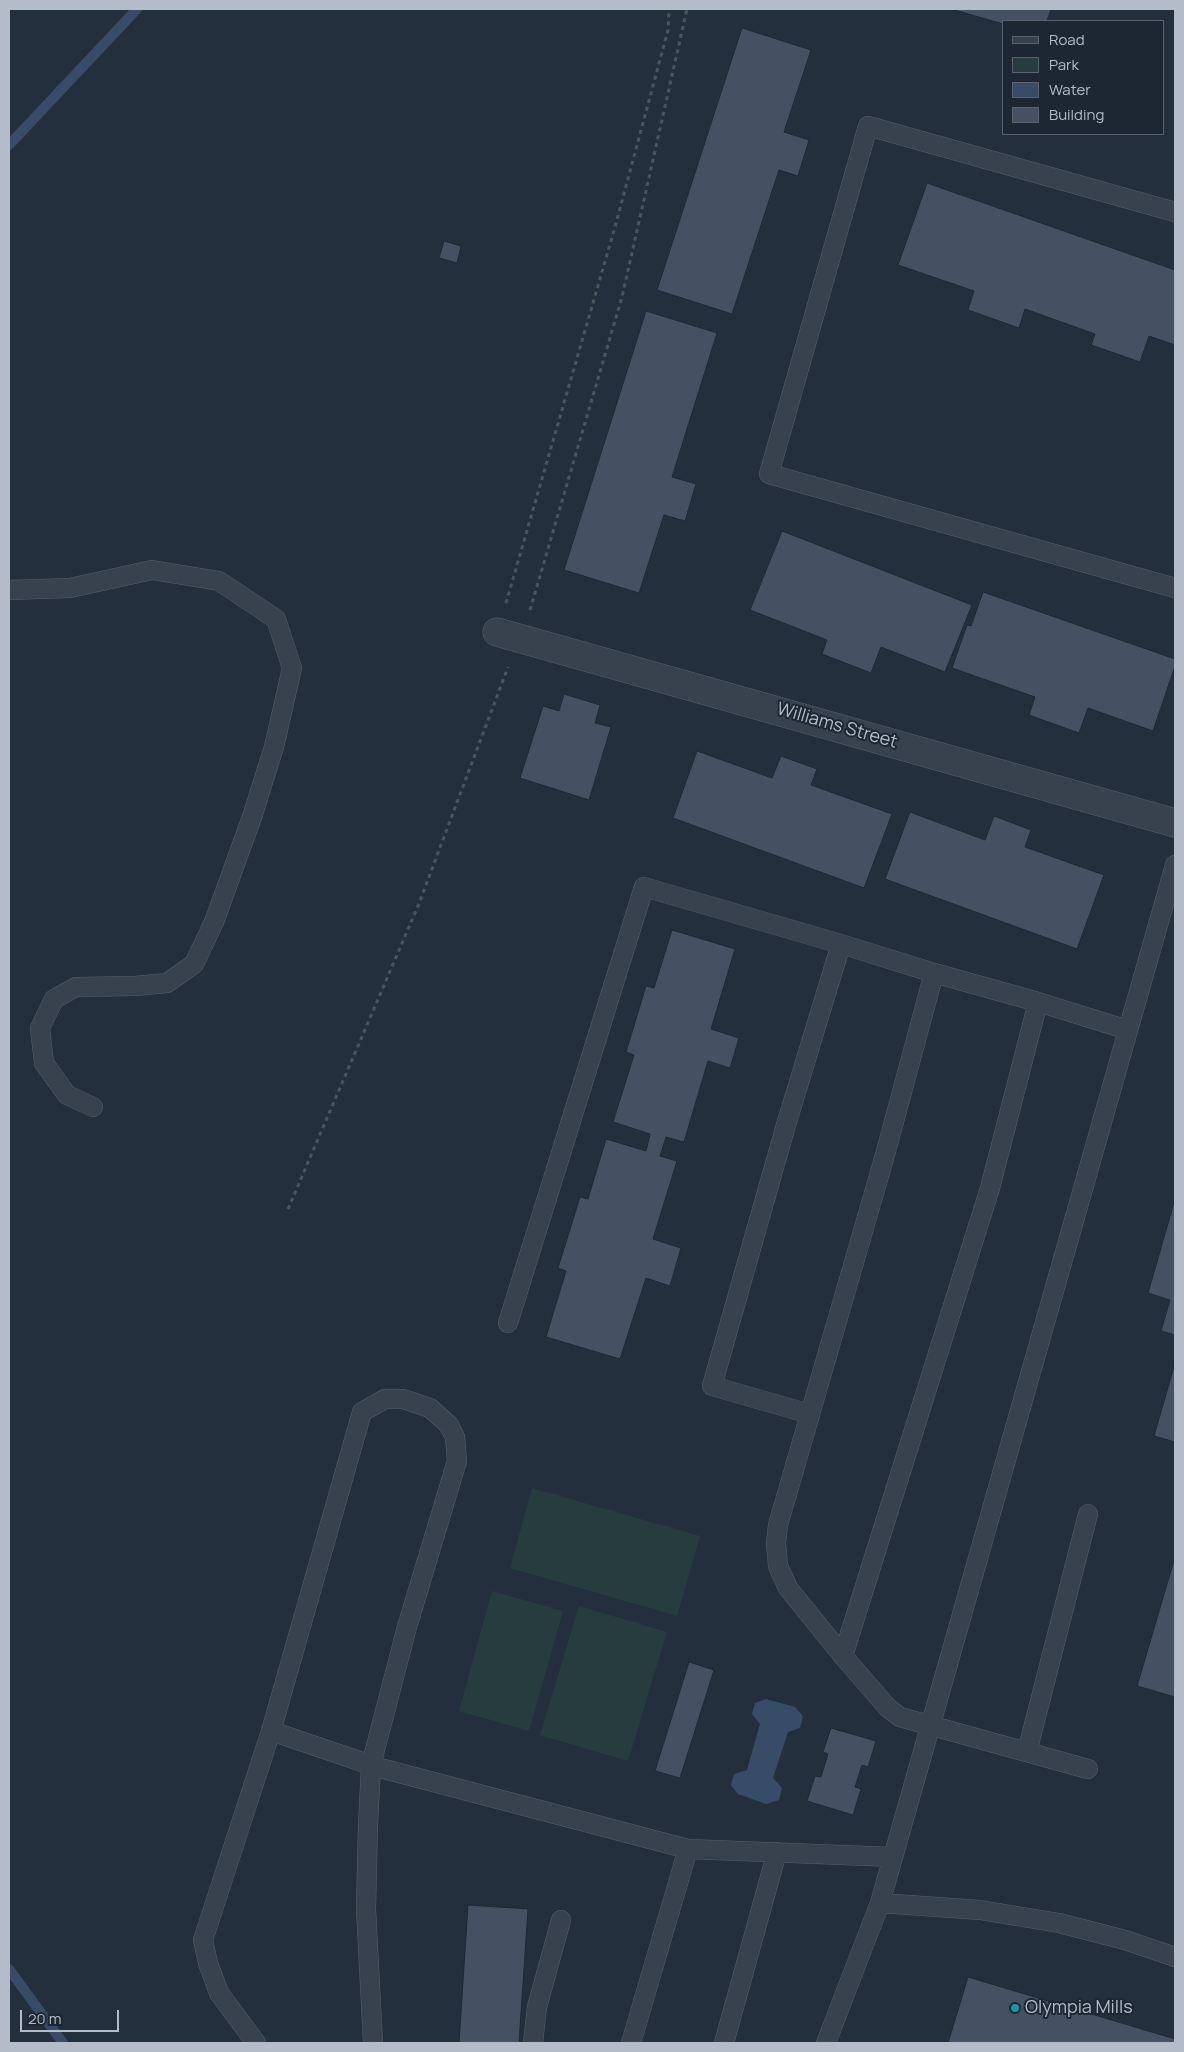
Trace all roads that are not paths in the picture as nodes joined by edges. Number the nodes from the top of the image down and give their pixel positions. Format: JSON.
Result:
{"nodes":[{"id":1,"x":1175,"y":212,"type":"edge"},
{"id":2,"x":1175,"y":588,"type":"edge"},
{"id":3,"x":9,"y":590,"type":"edge"},
{"id":4,"x":497,"y":632,"type":"road end"},
{"id":5,"x":1175,"y":823,"type":"edge"},
{"id":6,"x":1175,"y":865,"type":"edge"},
{"id":7,"x":841,"y":944,"type":"junction"},
{"id":8,"x":934,"y":973,"type":"junction"},
{"id":9,"x":1038,"y":1002,"type":"junction"},
{"id":10,"x":1128,"y":1030,"type":"junction"},
{"id":11,"x":94,"y":1107,"type":"dead end"},
{"id":12,"x":508,"y":1323,"type":"dead end"},
{"id":13,"x":810,"y":1414,"type":"junction"},
{"id":14,"x":1088,"y":1514,"type":"dead end"},
{"id":15,"x":842,"y":1656,"type":"junction"},
{"id":16,"x":930,"y":1726,"type":"junction"},
{"id":17,"x":271,"y":1730,"type":"junction"},
{"id":18,"x":1027,"y":1752,"type":"junction"},
{"id":19,"x":372,"y":1765,"type":"junction"},
{"id":20,"x":1088,"y":1769,"type":"dead end"},
{"id":21,"x":688,"y":1849,"type":"junction"},
{"id":22,"x":778,"y":1852,"type":"junction"},
{"id":23,"x":894,"y":1856,"type":"junction"},
{"id":24,"x":880,"y":1903,"type":"junction"},
{"id":25,"x":561,"y":1920,"type":"dead end"},
{"id":26,"x":1175,"y":1957,"type":"edge"},
{"id":27,"x":256,"y":2043,"type":"edge"},
{"id":28,"x":373,"y":2043,"type":"edge"},
{"id":29,"x":533,"y":2043,"type":"edge"},
{"id":30,"x":631,"y":2043,"type":"edge"},
{"id":31,"x":724,"y":2043,"type":"edge"},
{"id":32,"x":826,"y":2043,"type":"edge"}],
"edges":[{"from":1,"to":2,"type":"lane"},
{"from":3,"to":11,"type":"lane"},
{"from":4,"to":5,"type":"street","name":"Williams Street"},
{"from":6,"to":10,"type":"lane"},
{"from":7,"to":8,"type":"lane"},
{"from":7,"to":12,"type":"lane"},
{"from":7,"to":13,"type":"lane"},
{"from":8,"to":9,"type":"lane"},
{"from":8,"to":13,"type":"lane"},
{"from":9,"to":10,"type":"lane"},
{"from":9,"to":15,"type":"lane"},
{"from":10,"to":16,"type":"lane"},
{"from":13,"to":15,"type":"lane"},
{"from":14,"to":18,"type":"lane"},
{"from":15,"to":16,"type":"lane"},
{"from":16,"to":18,"type":"lane"},
{"from":16,"to":23,"type":"lane"},
{"from":17,"to":19,"type":"lane"},
{"from":17,"to":19,"type":"lane"},
{"from":17,"to":27,"type":"lane"},
{"from":18,"to":20,"type":"lane"},
{"from":19,"to":21,"type":"lane"},
{"from":19,"to":28,"type":"lane"},
{"from":21,"to":22,"type":"lane"},
{"from":21,"to":30,"type":"lane"},
{"from":22,"to":23,"type":"lane"},
{"from":22,"to":31,"type":"lane"},
{"from":23,"to":24,"type":"lane"},
{"from":24,"to":26,"type":"lane"},
{"from":24,"to":32,"type":"lane"},
{"from":25,"to":29,"type":"lane"}]}
